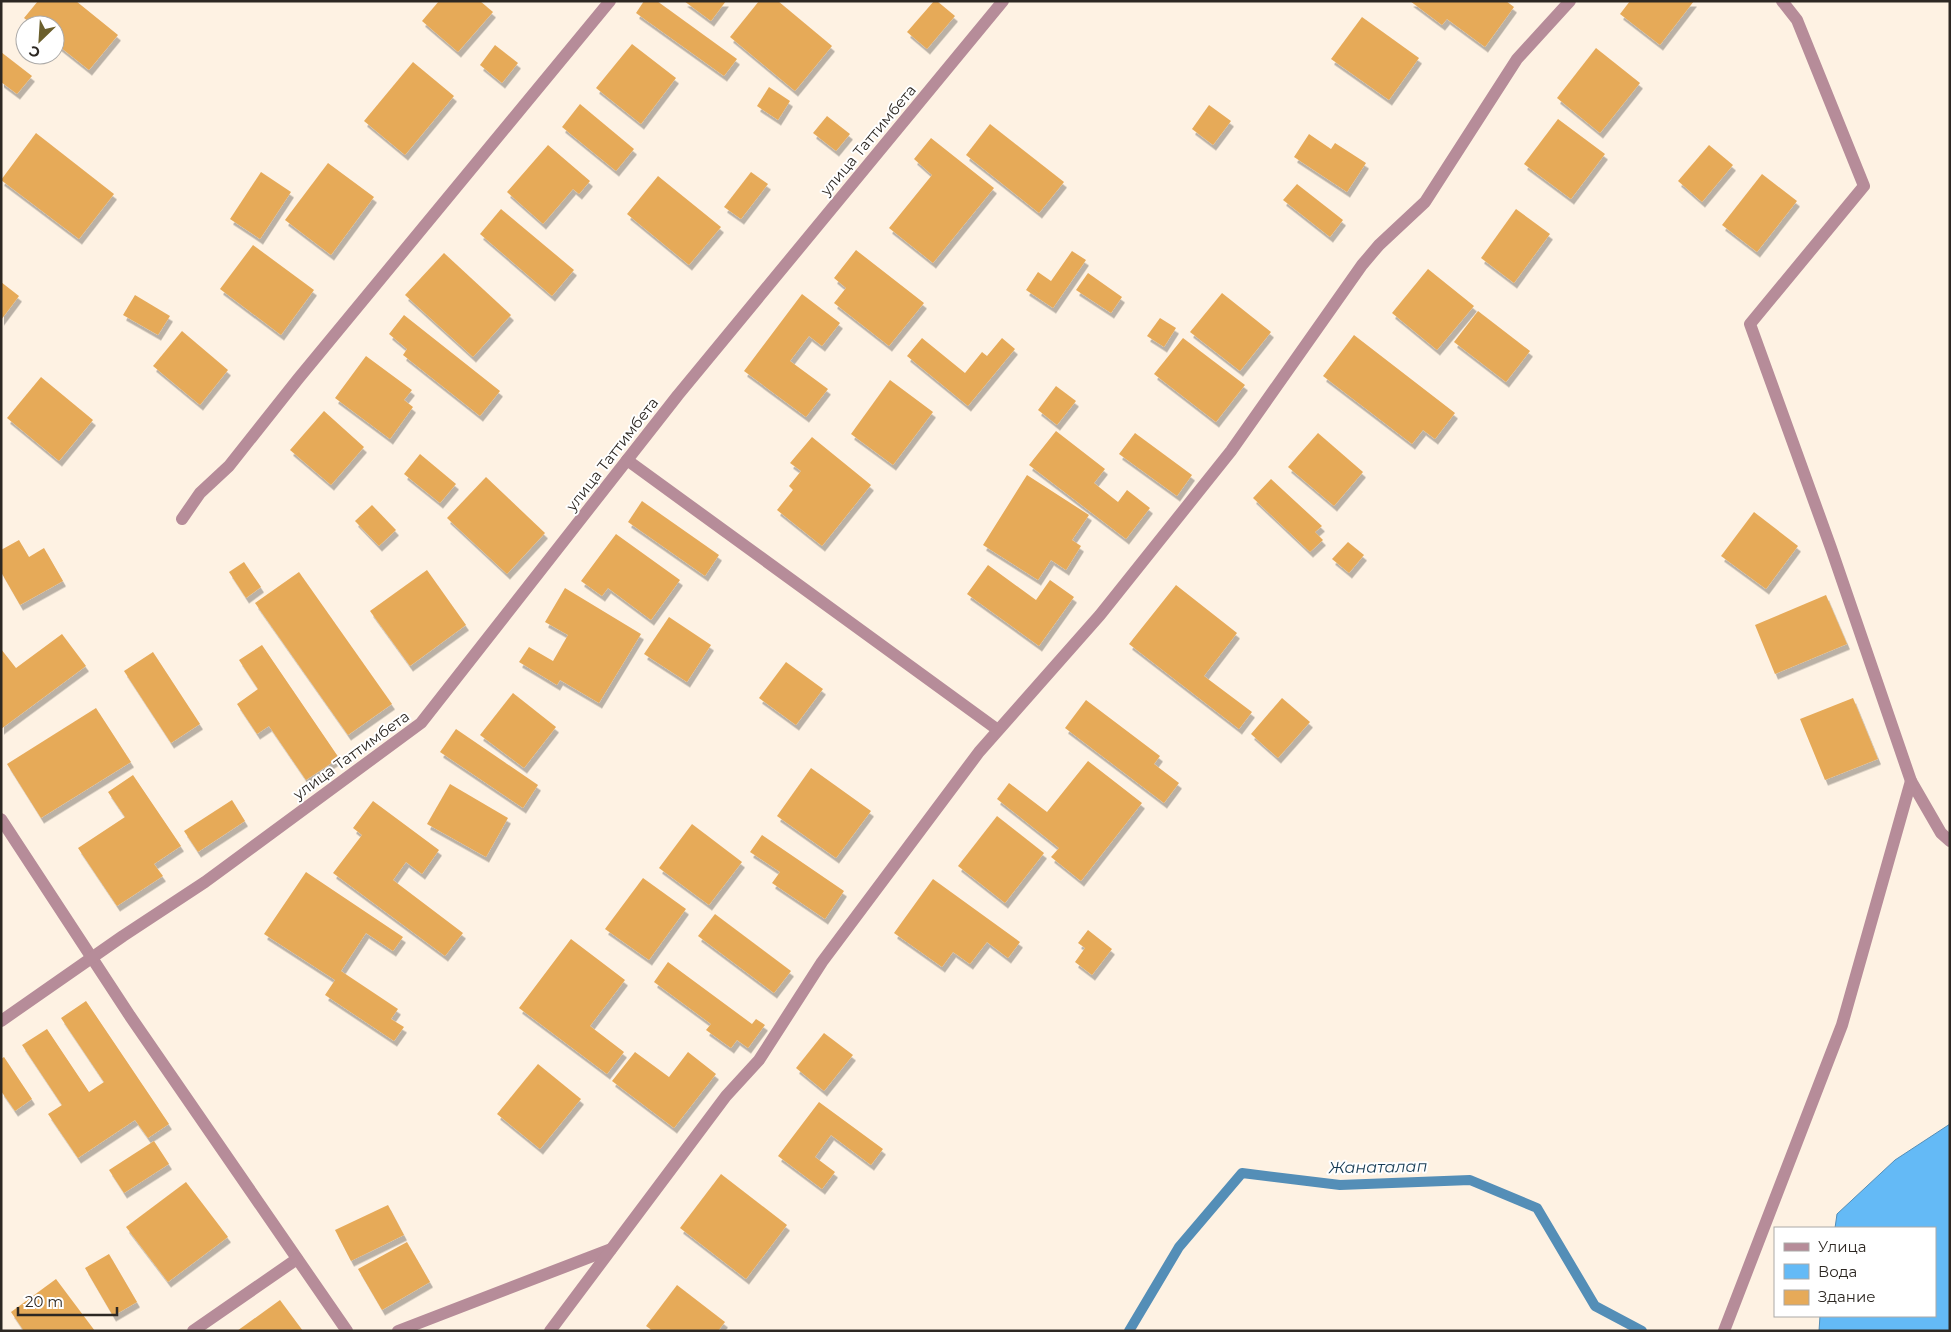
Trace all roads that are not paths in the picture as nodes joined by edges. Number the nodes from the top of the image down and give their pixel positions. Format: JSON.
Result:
{"nodes":[{"id":1,"x":610,"y":1,"type":"edge"},
{"id":2,"x":1003,"y":1,"type":"edge"},
{"id":3,"x":1570,"y":1,"type":"edge"},
{"id":4,"x":1782,"y":1,"type":"edge"},
{"id":5,"x":627,"y":460,"type":"junction"},
{"id":6,"x":182,"y":519,"type":"dead end"},
{"id":7,"x":998,"y":730,"type":"junction"},
{"id":8,"x":1911,"y":781,"type":"junction"},
{"id":9,"x":1,"y":818,"type":"edge"},
{"id":10,"x":1950,"y":841,"type":"edge"},
{"id":11,"x":93,"y":958,"type":"junction"},
{"id":12,"x":1,"y":1021,"type":"edge"},
{"id":13,"x":611,"y":1249,"type":"junction"},
{"id":14,"x":297,"y":1259,"type":"junction"},
{"id":15,"x":193,"y":1331,"type":"edge"},
{"id":16,"x":347,"y":1331,"type":"edge"},
{"id":17,"x":398,"y":1331,"type":"edge"},
{"id":18,"x":550,"y":1331,"type":"edge"},
{"id":19,"x":1724,"y":1331,"type":"edge"}],
"edges":[{"from":1,"to":6,"type":"street"},
{"from":2,"to":5,"type":"street","name":"улица Таттимбета"},
{"from":3,"to":7,"type":"street"},
{"from":4,"to":8,"type":"street"},
{"from":5,"to":7,"type":"street"},
{"from":5,"to":11,"type":"street","name":"улица Таттимбета"},
{"from":7,"to":13,"type":"street"},
{"from":8,"to":10,"type":"street"},
{"from":8,"to":19,"type":"street"},
{"from":9,"to":11,"type":"street"},
{"from":11,"to":12,"type":"street","name":"улица Таттимбета"},
{"from":11,"to":14,"type":"street"},
{"from":13,"to":17,"type":"street"},
{"from":13,"to":18,"type":"street"},
{"from":14,"to":15,"type":"street"},
{"from":14,"to":16,"type":"street"}]}
